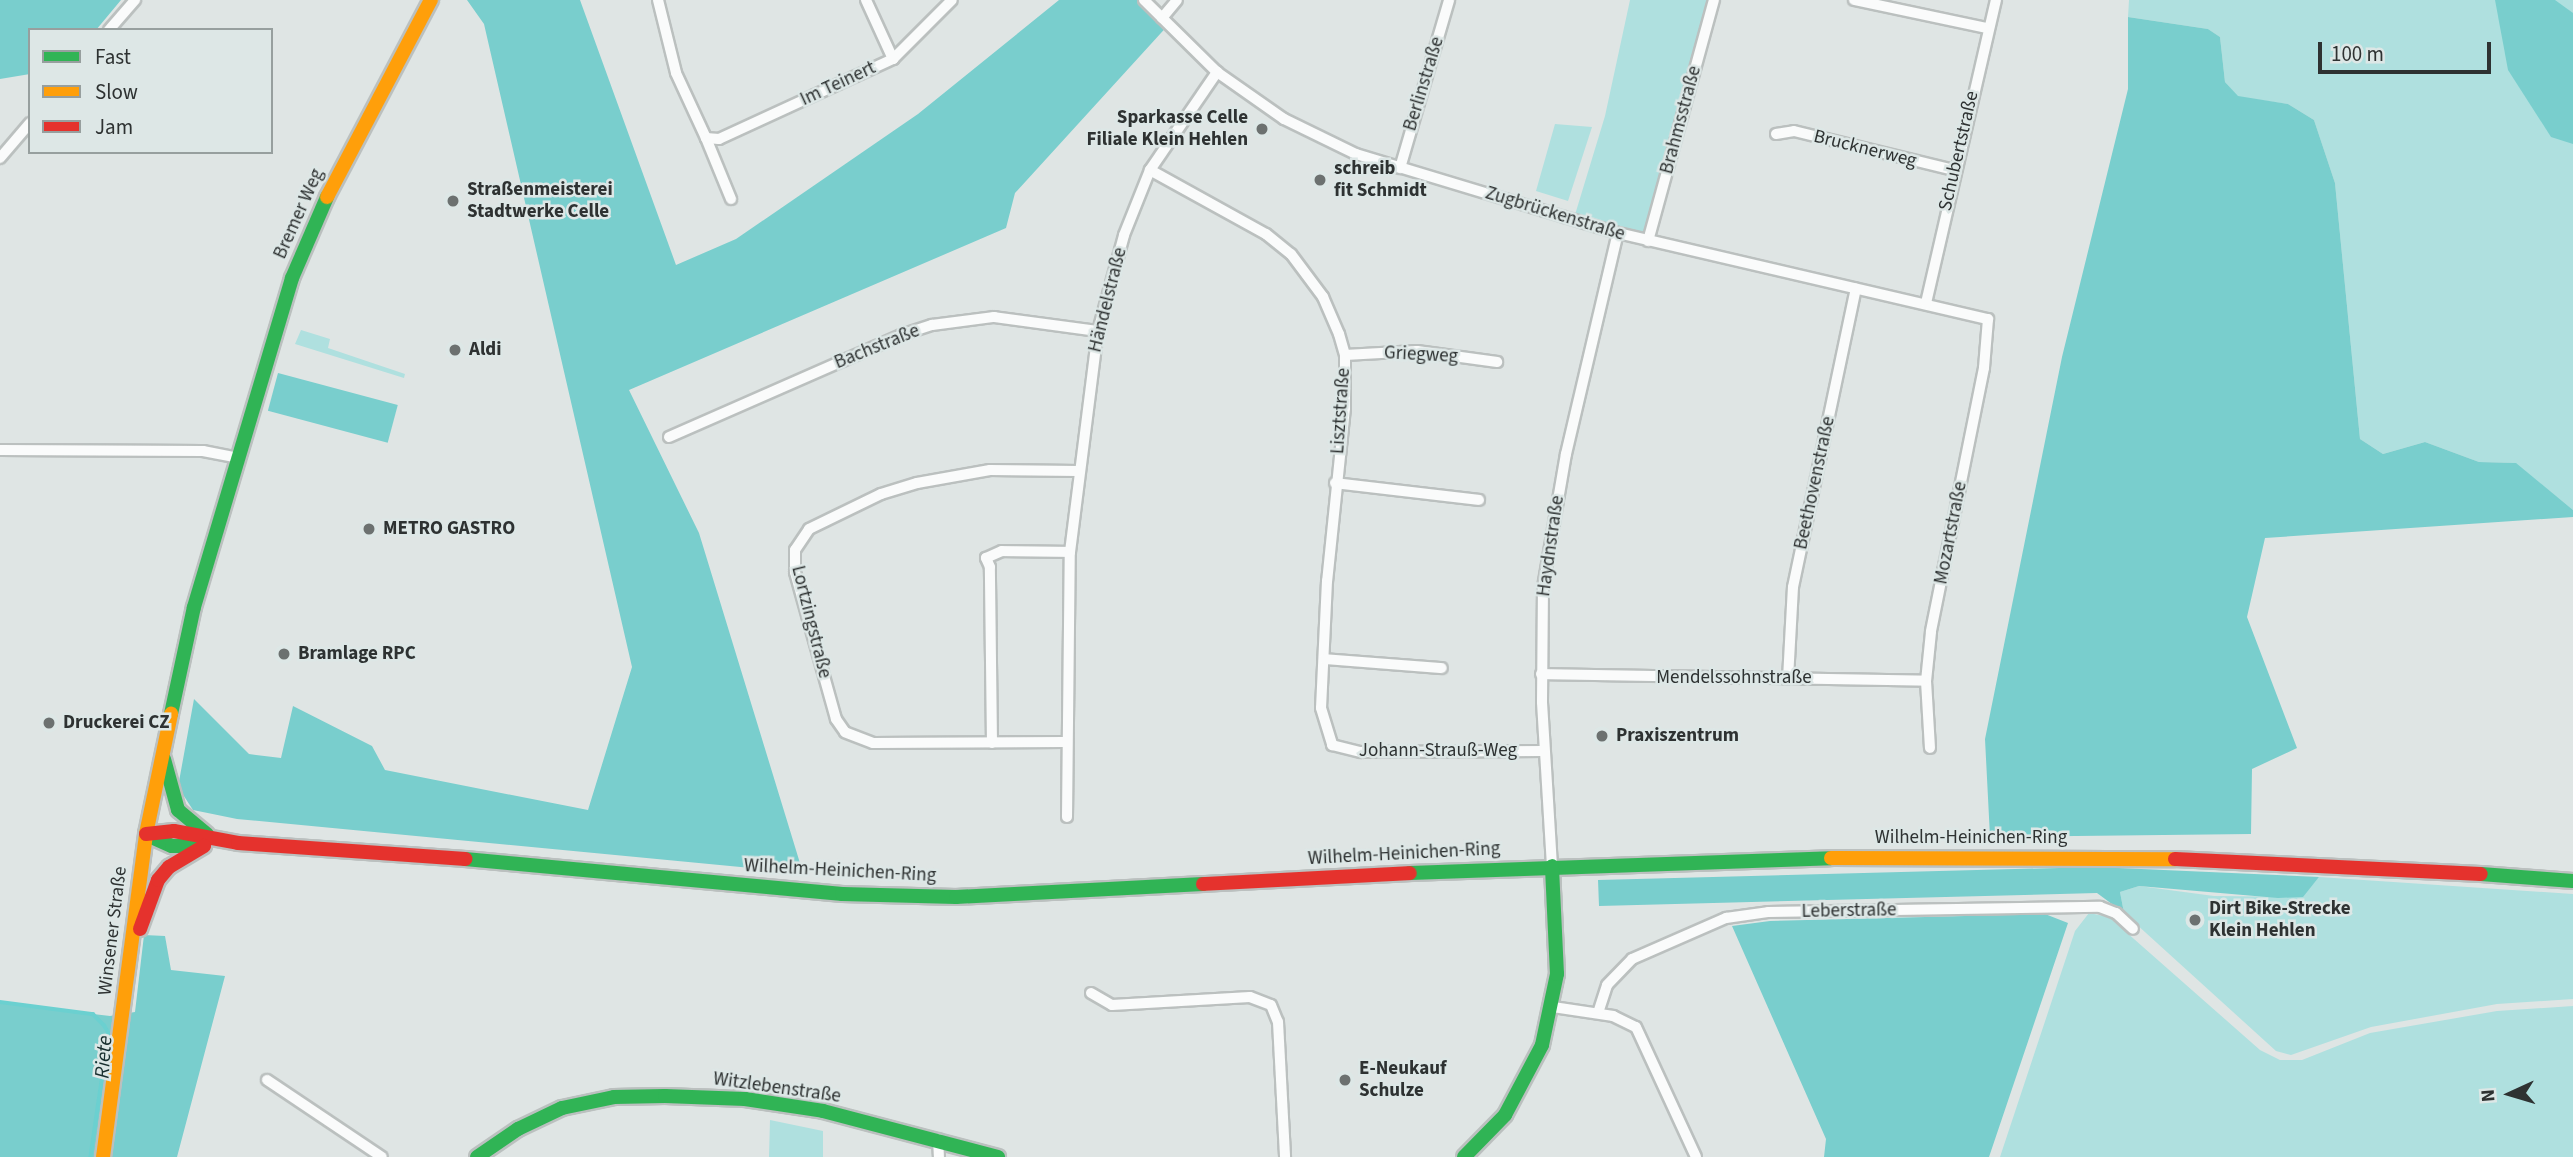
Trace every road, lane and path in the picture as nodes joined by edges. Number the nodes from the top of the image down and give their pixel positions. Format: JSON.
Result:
{"nodes":[{"id":1,"x":135,"y":0,"type":"edge"},
{"id":2,"x":431,"y":0,"type":"edge"},
{"id":3,"x":658,"y":0,"type":"edge"},
{"id":4,"x":866,"y":0,"type":"edge"},
{"id":5,"x":952,"y":0,"type":"edge"},
{"id":6,"x":1144,"y":0,"type":"edge"},
{"id":7,"x":1177,"y":0,"type":"edge"},
{"id":8,"x":1449,"y":0,"type":"edge"},
{"id":9,"x":1714,"y":0,"type":"edge"},
{"id":10,"x":1854,"y":0,"type":"edge"},
{"id":11,"x":1996,"y":0,"type":"edge"},
{"id":12,"x":1162,"y":18,"type":"junction"},
{"id":13,"x":111,"y":28,"type":"edge"},
{"id":14,"x":1987,"y":28,"type":"junction"},
{"id":15,"x":893,"y":59,"type":"junction"},
{"id":16,"x":1217,"y":72,"type":"junction"},
{"id":17,"x":28,"y":125,"type":"edge"},
{"id":18,"x":1776,"y":134,"type":"dead end"},
{"id":19,"x":706,"y":138,"type":"junction"},
{"id":20,"x":0,"y":158,"type":"edge"},
{"id":21,"x":1400,"y":168,"type":"junction"},
{"id":22,"x":1150,"y":170,"type":"junction"},
{"id":23,"x":1954,"y":170,"type":"junction"},
{"id":24,"x":731,"y":199,"type":"dead end"},
{"id":25,"x":1618,"y":233,"type":"junction"},
{"id":26,"x":1648,"y":241,"type":"junction"},
{"id":27,"x":1856,"y":289,"type":"junction"},
{"id":28,"x":1926,"y":303,"type":"junction"},
{"id":29,"x":1988,"y":319,"type":"joint"},
{"id":30,"x":1098,"y":331,"type":"junction"},
{"id":31,"x":1345,"y":355,"type":"junction"},
{"id":32,"x":1497,"y":362,"type":"dead end"},
{"id":33,"x":669,"y":437,"type":"dead end"},
{"id":34,"x":0,"y":450,"type":"edge"},
{"id":35,"x":238,"y":458,"type":"junction"},
{"id":36,"x":1078,"y":471,"type":"junction"},
{"id":37,"x":1335,"y":483,"type":"junction"},
{"id":38,"x":1479,"y":500,"type":"dead end"},
{"id":39,"x":1070,"y":552,"type":"junction"},
{"id":40,"x":1324,"y":659,"type":"junction"},
{"id":41,"x":1442,"y":668,"type":"dead end"},
{"id":42,"x":1541,"y":674,"type":"junction"},
{"id":43,"x":1788,"y":679,"type":"junction"},
{"id":44,"x":1926,"y":681,"type":"junction"},
{"id":45,"x":1065,"y":742,"type":"junction"},
{"id":46,"x":162,"y":743,"type":"junction"},
{"id":47,"x":992,"y":743,"type":"junction"},
{"id":48,"x":1332,"y":745,"type":"joint"},
{"id":49,"x":1930,"y":748,"type":"dead end"},
{"id":50,"x":1544,"y":751,"type":"junction"},
{"id":51,"x":1067,"y":817,"type":"dead end"},
{"id":52,"x":146,"y":834,"type":"junction"},
{"id":53,"x":208,"y":842,"type":"junction"},
{"id":54,"x":1552,"y":866,"type":"junction"},
{"id":55,"x":2573,"y":881,"type":"edge"},
{"id":56,"x":2133,"y":929,"type":"dead end"},
{"id":57,"x":129,"y":964,"type":"junction"},
{"id":58,"x":1091,"y":993,"type":"dead end"},
{"id":59,"x":1553,"y":1007,"type":"junction"},
{"id":60,"x":1598,"y":1013,"type":"junction"},
{"id":61,"x":267,"y":1080,"type":"dead end"},
{"id":62,"x":938,"y":1139,"type":"junction"},
{"id":63,"x":103,"y":1157,"type":"edge"},
{"id":64,"x":382,"y":1157,"type":"edge"},
{"id":65,"x":477,"y":1157,"type":"edge"},
{"id":66,"x":939,"y":1157,"type":"edge"},
{"id":67,"x":998,"y":1157,"type":"edge"},
{"id":68,"x":1285,"y":1157,"type":"edge"},
{"id":69,"x":1464,"y":1157,"type":"edge"},
{"id":70,"x":1696,"y":1157,"type":"edge"}],
"edges":[{"from":1,"to":13,"type":"street"},
{"from":2,"to":35,"type":"main road","name":"Bremer Weg"},
{"from":3,"to":19,"type":"street"},
{"from":4,"to":15,"type":"street"},
{"from":5,"to":15,"type":"street","name":"Im Teinert"},
{"from":6,"to":12,"type":"street","name":"Zugbrückenstraße"},
{"from":7,"to":12,"type":"street"},
{"from":8,"to":21,"type":"street","name":"Berlinstraße"},
{"from":9,"to":26,"type":"street","name":"Brahmsstraße"},
{"from":10,"to":14,"type":"street"},
{"from":11,"to":14,"type":"street","name":"Schubertstraße"},
{"from":12,"to":16,"type":"street","name":"Zugbrückenstraße"},
{"from":14,"to":23,"type":"street","name":"Schubertstraße"},
{"from":15,"to":19,"type":"street","name":"Im Teinert"},
{"from":16,"to":21,"type":"street","name":"Zugbrückenstraße"},
{"from":16,"to":22,"type":"street","name":"Händelstraße"},
{"from":17,"to":20,"type":"street"},
{"from":18,"to":23,"type":"street","name":"Brucknerweg"},
{"from":19,"to":24,"type":"street"},
{"from":21,"to":25,"type":"street","name":"Zugbrückenstraße"},
{"from":22,"to":30,"type":"street","name":"Händelstraße"},
{"from":22,"to":31,"type":"street","name":"Lisztstraße"},
{"from":23,"to":28,"type":"street","name":"Schubertstraße"},
{"from":25,"to":26,"type":"street","name":"Zugbrückenstraße"},
{"from":25,"to":42,"type":"street","name":"Haydnstraße"},
{"from":26,"to":27,"type":"street","name":"Zugbrückenstraße"},
{"from":27,"to":28,"type":"street","name":"Zugbrückenstraße"},
{"from":27,"to":43,"type":"street","name":"Beethovenstraße"},
{"from":28,"to":29,"type":"street","name":"Zugbrückenstraße"},
{"from":29,"to":44,"type":"street","name":"Mozartstraße"},
{"from":30,"to":33,"type":"street","name":"Bachstraße"},
{"from":30,"to":36,"type":"street","name":"Händelstraße"},
{"from":31,"to":32,"type":"street","name":"Griegweg"},
{"from":31,"to":37,"type":"street","name":"Lisztstraße"},
{"from":34,"to":35,"type":"street"},
{"from":35,"to":46,"type":"main road","name":"Bremer Weg"},
{"from":36,"to":39,"type":"street","name":"Händelstraße"},
{"from":36,"to":47,"type":"street","name":"Lortzingstraße"},
{"from":37,"to":38,"type":"street"},
{"from":37,"to":40,"type":"street","name":"Lisztstraße"},
{"from":39,"to":45,"type":"street","name":"Händelstraße"},
{"from":39,"to":47,"type":"street"},
{"from":40,"to":41,"type":"street"},
{"from":40,"to":48,"type":"street","name":"Lisztstraße"},
{"from":42,"to":43,"type":"street","name":"Mendelssohnstraße"},
{"from":42,"to":50,"type":"street","name":"Haydnstraße"},
{"from":43,"to":44,"type":"street","name":"Mendelssohnstraße"},
{"from":44,"to":49,"type":"street","name":"Mozartstraße"},
{"from":45,"to":47,"type":"street","name":"Lortzingstraße"},
{"from":45,"to":51,"type":"street","name":"Händelstraße"},
{"from":46,"to":52,"type":"main road","name":"Bremer Weg"},
{"from":46,"to":53,"type":"main road"},
{"from":48,"to":50,"type":"street","name":"Johann-Strauß-Weg"},
{"from":50,"to":54,"type":"street","name":"Haydnstraße"},
{"from":52,"to":53,"type":"main road","name":"Wilhelm-Heinichen-Ring"},
{"from":52,"to":57,"type":"main road","name":"Winsener Straße"},
{"from":53,"to":54,"type":"main road","name":"Wilhelm-Heinichen-Ring"},
{"from":53,"to":57,"type":"main road"},
{"from":54,"to":55,"type":"main road","name":"Wilhelm-Heinichen-Ring"},
{"from":54,"to":59,"type":"main road"},
{"from":56,"to":60,"type":"street","name":"Leberstraße"},
{"from":57,"to":63,"type":"main road","name":"Winsener Straße"},
{"from":58,"to":68,"type":"street"},
{"from":59,"to":60,"type":"street"},
{"from":59,"to":69,"type":"main road"},
{"from":60,"to":70,"type":"street"},
{"from":61,"to":64,"type":"street"},
{"from":62,"to":65,"type":"main road","name":"Witzlebenstraße"},
{"from":62,"to":66,"type":"street"},
{"from":62,"to":67,"type":"main road","name":"Witzlebenstraße"}]}
